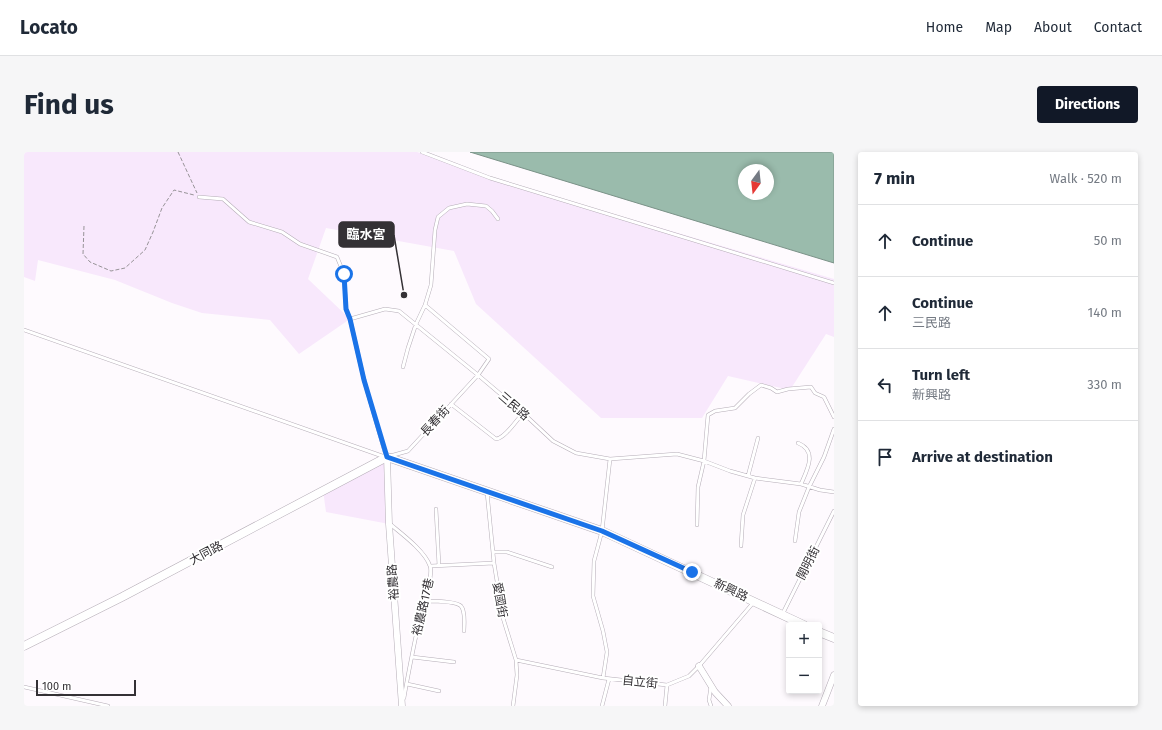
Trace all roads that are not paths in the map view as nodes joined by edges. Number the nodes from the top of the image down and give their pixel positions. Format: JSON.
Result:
{"nodes":[{"id":1,"x":422,"y":152,"type":"edge"},
{"id":2,"x":199,"y":197,"type":"road end"},
{"id":3,"x":498,"y":219,"type":"dead end"},
{"id":4,"x":834,"y":283,"type":"edge"},
{"id":5,"x":425,"y":305,"type":"junction"},
{"id":6,"x":350,"y":319,"type":"junction"},
{"id":7,"x":416,"y":324,"type":"junction"},
{"id":8,"x":24,"y":330,"type":"edge"},
{"id":9,"x":403,"y":367,"type":"dead end"},
{"id":10,"x":478,"y":375,"type":"junction"},
{"id":11,"x":451,"y":404,"type":"junction"},
{"id":12,"x":522,"y":413,"type":"junction"},
{"id":13,"x":834,"y":417,"type":"edge"},
{"id":14,"x":834,"y":429,"type":"edge"},
{"id":15,"x":758,"y":438,"type":"dead end"},
{"id":16,"x":798,"y":443,"type":"dead end"},
{"id":17,"x":387,"y":457,"type":"junction"},
{"id":18,"x":610,"y":459,"type":"junction"},
{"id":19,"x":704,"y":461,"type":"junction"},
{"id":20,"x":748,"y":476,"type":"junction"},
{"id":21,"x":756,"y":478,"type":"junction"},
{"id":22,"x":801,"y":484,"type":"junction"},
{"id":23,"x":809,"y":487,"type":"junction"},
{"id":24,"x":487,"y":492,"type":"junction"},
{"id":25,"x":834,"y":492,"type":"edge"},
{"id":26,"x":436,"y":509,"type":"dead end"},
{"id":27,"x":834,"y":511,"type":"edge"},
{"id":28,"x":389,"y":524,"type":"junction"},
{"id":29,"x":697,"y":525,"type":"dead end"},
{"id":30,"x":602,"y":531,"type":"junction"},
{"id":31,"x":795,"y":541,"type":"dead end"},
{"id":32,"x":741,"y":546,"type":"dead end"},
{"id":33,"x":494,"y":552,"type":"junction"},
{"id":34,"x":494,"y":563,"type":"junction"},
{"id":35,"x":431,"y":566,"type":"junction"},
{"id":36,"x":439,"y":566,"type":"junction"},
{"id":37,"x":552,"y":567,"type":"dead end"},
{"id":38,"x":424,"y":601,"type":"junction"},
{"id":39,"x":754,"y":602,"type":"junction"},
{"id":40,"x":782,"y":615,"type":"junction"},
{"id":41,"x":797,"y":622,"type":"edge"},
{"id":42,"x":464,"y":631,"type":"dead end"},
{"id":43,"x":822,"y":633,"type":"edge"},
{"id":44,"x":834,"y":638,"type":"edge"},
{"id":45,"x":24,"y":646,"type":"edge"},
{"id":46,"x":412,"y":657,"type":"junction"},
{"id":47,"x":516,"y":660,"type":"junction"},
{"id":48,"x":454,"y":662,"type":"dead end"},
{"id":49,"x":699,"y":666,"type":"junction"},
{"id":50,"x":834,"y":675,"type":"edge"},
{"id":51,"x":603,"y":678,"type":"junction"},
{"id":52,"x":609,"y":679,"type":"junction"},
{"id":53,"x":407,"y":684,"type":"junction"},
{"id":54,"x":667,"y":685,"type":"junction"},
{"id":55,"x":711,"y":685,"type":"junction"},
{"id":56,"x":24,"y":687,"type":"edge"},
{"id":57,"x":439,"y":691,"type":"dead end"},
{"id":58,"x":108,"y":706,"type":"edge"},
{"id":59,"x":402,"y":706,"type":"edge"},
{"id":60,"x":513,"y":706,"type":"edge"},
{"id":61,"x":602,"y":706,"type":"edge"},
{"id":62,"x":664,"y":706,"type":"edge"},
{"id":63,"x":711,"y":706,"type":"edge"},
{"id":64,"x":728,"y":706,"type":"edge"},
{"id":65,"x":822,"y":706,"type":"edge"}],
"edges":[{"from":1,"to":4,"type":"lane"},
{"from":2,"to":6,"type":"lane"},
{"from":3,"to":5,"type":"lane"},
{"from":5,"to":7,"type":"lane"},
{"from":5,"to":10,"type":"lane","name":"長春街"},
{"from":6,"to":7,"type":"lane","name":"三民路"},
{"from":6,"to":17,"type":"lane"},
{"from":7,"to":9,"type":"lane"},
{"from":7,"to":10,"type":"lane","name":"三民路"},
{"from":8,"to":17,"type":"lane"},
{"from":10,"to":11,"type":"lane","name":"長春街"},
{"from":10,"to":12,"type":"lane","name":"三民路"},
{"from":11,"to":12,"type":"lane"},
{"from":11,"to":17,"type":"lane","name":"長春街"},
{"from":12,"to":18,"type":"lane","name":"三民路"},
{"from":13,"to":19,"type":"lane"},
{"from":14,"to":23,"type":"lane"},
{"from":15,"to":20,"type":"lane"},
{"from":16,"to":22,"type":"lane"},
{"from":17,"to":24,"type":"street","name":"新興路"},
{"from":17,"to":28,"type":"street","name":"裕農路"},
{"from":17,"to":45,"type":"street","name":"大同路"},
{"from":18,"to":19,"type":"lane","name":"三民路"},
{"from":18,"to":30,"type":"lane"},
{"from":19,"to":20,"type":"lane","name":"三民路"},
{"from":19,"to":29,"type":"lane"},
{"from":20,"to":21,"type":"lane","name":"三民路"},
{"from":21,"to":22,"type":"lane","name":"三民路"},
{"from":21,"to":32,"type":"lane"},
{"from":22,"to":23,"type":"lane","name":"三民路"},
{"from":23,"to":25,"type":"lane","name":"三民路"},
{"from":23,"to":31,"type":"lane"},
{"from":24,"to":30,"type":"street","name":"新興路"},
{"from":24,"to":33,"type":"lane","name":"愛國街"},
{"from":26,"to":36,"type":"lane"},
{"from":27,"to":40,"type":"lane","name":"開明街"},
{"from":28,"to":35,"type":"lane","name":"裕農路17巷"},
{"from":28,"to":59,"type":"street","name":"裕農路"},
{"from":30,"to":39,"type":"street","name":"新興路"},
{"from":30,"to":51,"type":"lane"},
{"from":33,"to":34,"type":"lane","name":"愛國街"},
{"from":33,"to":37,"type":"lane"},
{"from":34,"to":36,"type":"lane"},
{"from":34,"to":47,"type":"lane","name":"愛國街"},
{"from":35,"to":36,"type":"lane"},
{"from":35,"to":38,"type":"lane","name":"裕農路17巷"},
{"from":38,"to":42,"type":"lane"},
{"from":38,"to":46,"type":"lane","name":"裕農路17巷"},
{"from":39,"to":40,"type":"street","name":"新興路"},
{"from":39,"to":49,"type":"lane","name":"自立街"},
{"from":40,"to":41,"type":"street","name":"新興路"},
{"from":43,"to":44,"type":"street"},
{"from":46,"to":48,"type":"lane"},
{"from":46,"to":53,"type":"lane","name":"裕農路17巷"},
{"from":47,"to":51,"type":"lane","name":"自立街"},
{"from":47,"to":60,"type":"lane","name":"愛國街"},
{"from":49,"to":54,"type":"lane","name":"自立街"},
{"from":49,"to":55,"type":"street"},
{"from":50,"to":65,"type":"street"},
{"from":51,"to":52,"type":"lane","name":"自立街"},
{"from":52,"to":54,"type":"lane","name":"自立街"},
{"from":52,"to":61,"type":"lane"},
{"from":53,"to":57,"type":"lane"},
{"from":53,"to":59,"type":"lane","name":"裕農路17巷"},
{"from":54,"to":62,"type":"lane"},
{"from":55,"to":63,"type":"lane"},
{"from":55,"to":64,"type":"street"},
{"from":56,"to":58,"type":"lane"}]}
